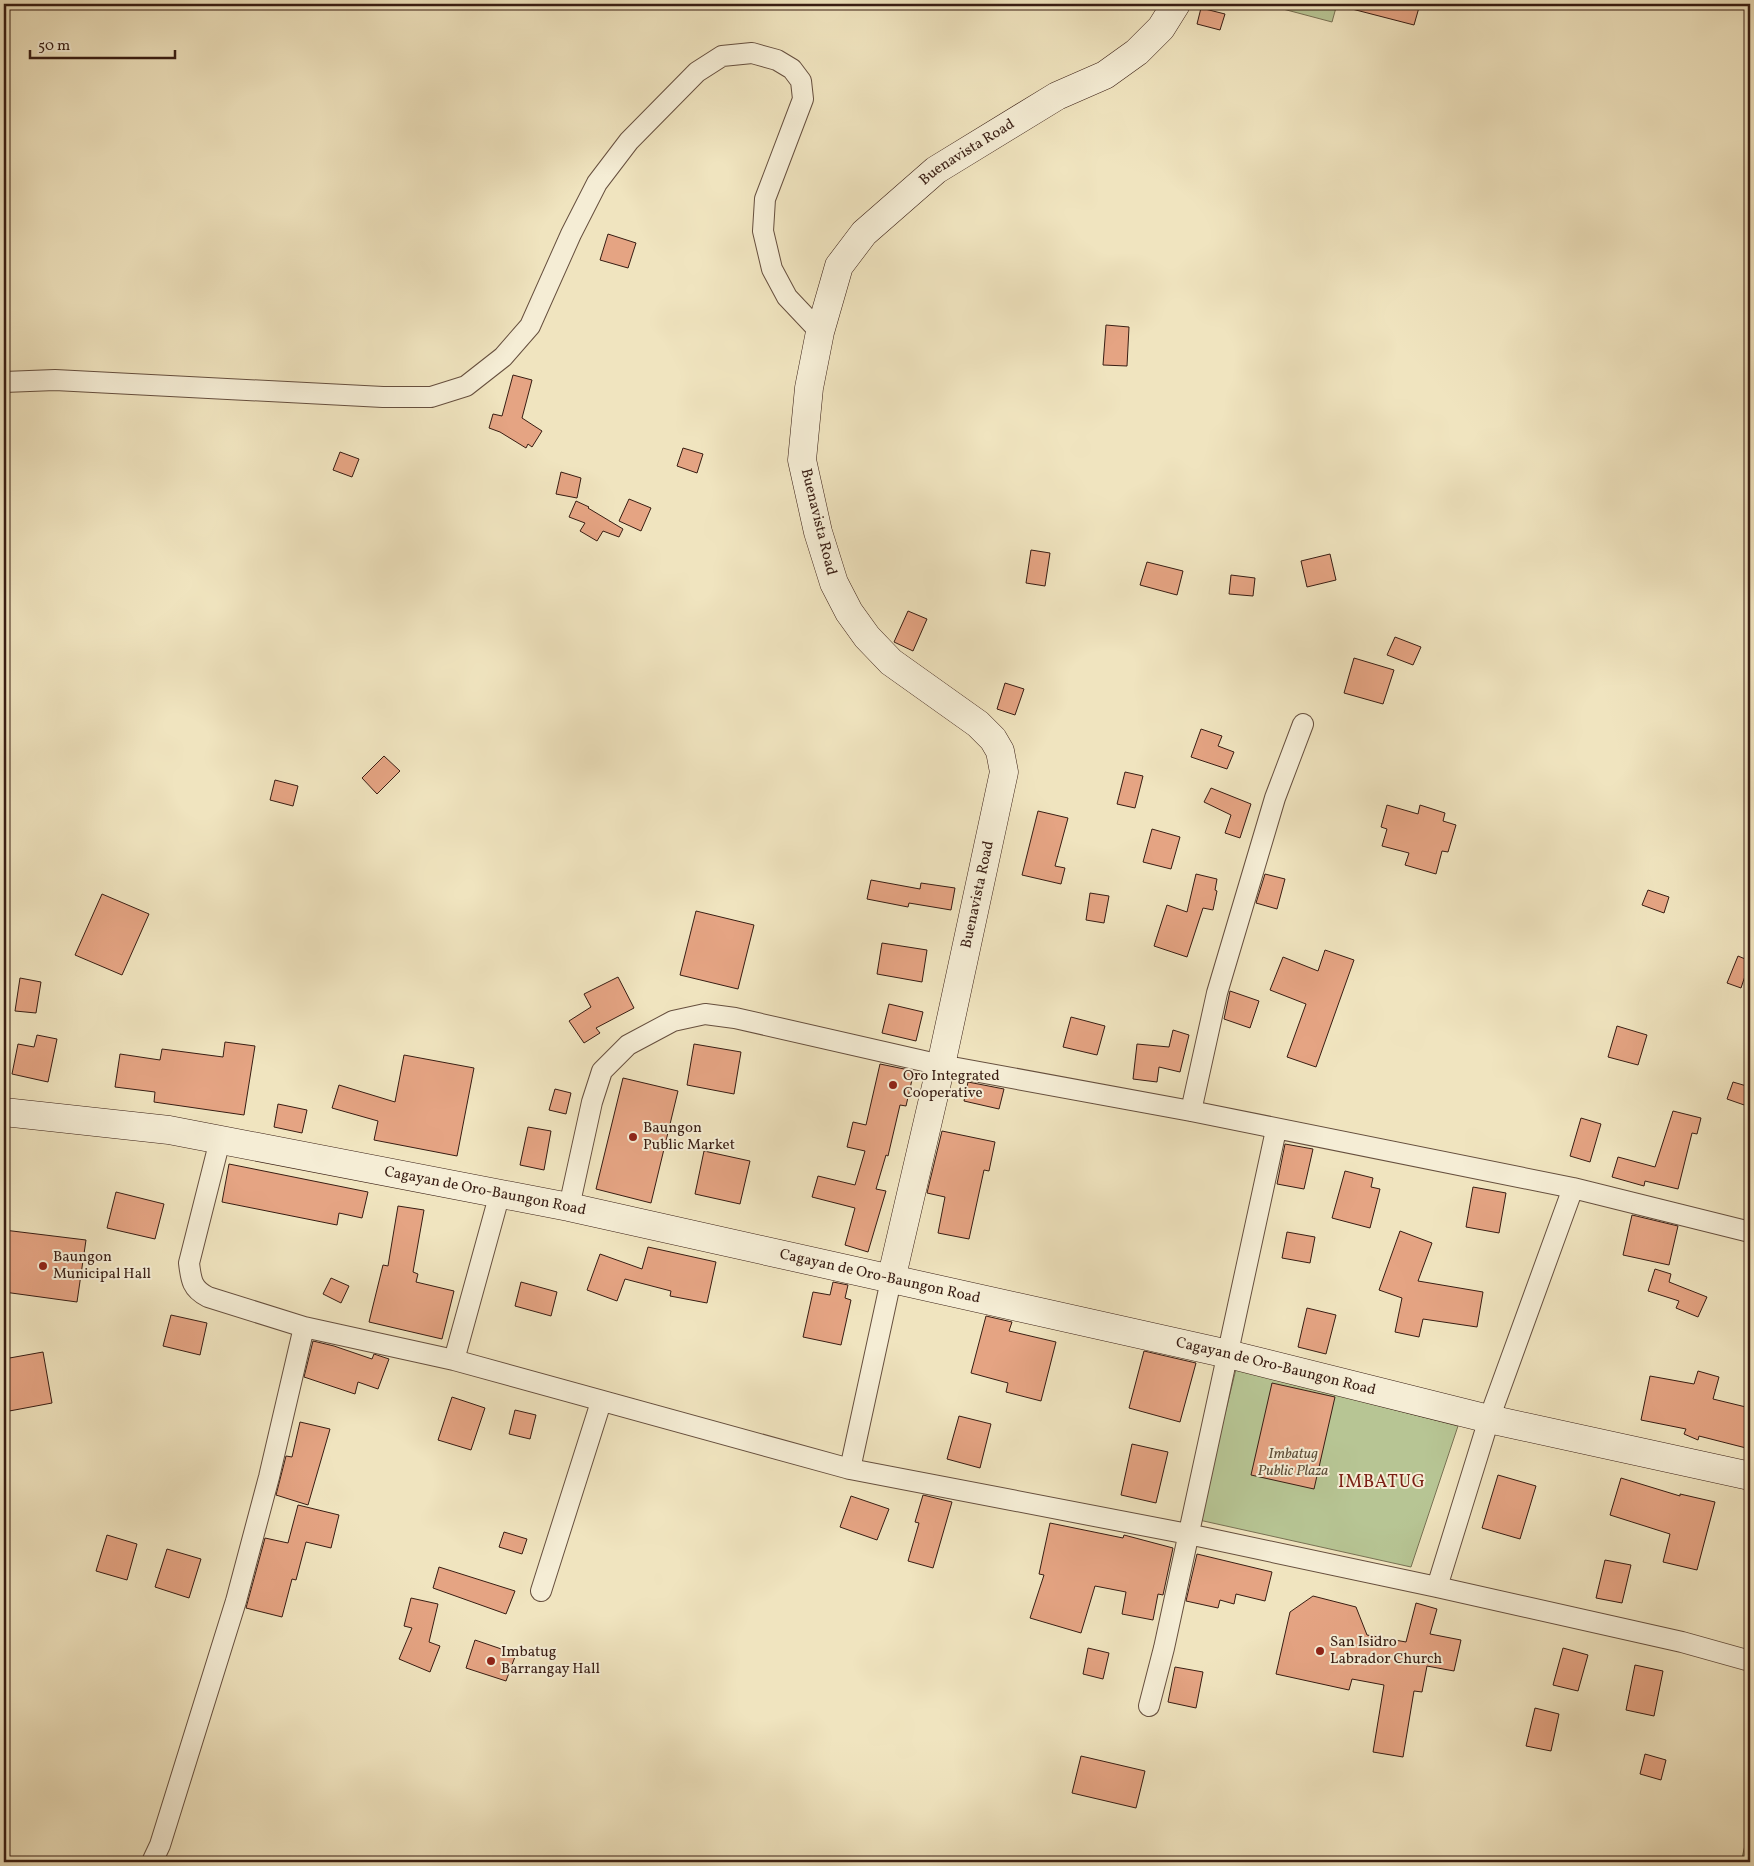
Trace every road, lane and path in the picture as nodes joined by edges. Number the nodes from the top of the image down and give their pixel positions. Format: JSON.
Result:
{"nodes":[{"id":1,"x":1176,"y":4,"type":"edge"},
{"id":2,"x":820,"y":332,"type":"junction"},
{"id":3,"x":4,"y":382,"type":"edge"},
{"id":4,"x":1303,"y":724,"type":"dead end"},
{"id":5,"x":941,"y":1065,"type":"junction"},
{"id":6,"x":1191,"y":1111,"type":"junction"},
{"id":7,"x":4,"y":1112,"type":"edge"},
{"id":8,"x":1276,"y":1130,"type":"junction"},
{"id":9,"x":220,"y":1140,"type":"junction"},
{"id":10,"x":1573,"y":1188,"type":"junction"},
{"id":11,"x":500,"y":1193,"type":"junction"},
{"id":12,"x":569,"y":1208,"type":"junction"},
{"id":13,"x":1750,"y":1232,"type":"edge"},
{"id":14,"x":891,"y":1280,"type":"junction"},
{"id":15,"x":304,"y":1327,"type":"junction"},
{"id":16,"x":1228,"y":1354,"type":"junction"},
{"id":17,"x":454,"y":1360,"type":"junction"},
{"id":18,"x":601,"y":1402,"type":"junction"},
{"id":19,"x":1489,"y":1419,"type":"junction"},
{"id":20,"x":850,"y":1468,"type":"junction"},
{"id":21,"x":1750,"y":1476,"type":"edge"},
{"id":22,"x":1188,"y":1534,"type":"junction"},
{"id":23,"x":1437,"y":1587,"type":"junction"},
{"id":24,"x":541,"y":1591,"type":"dead end"},
{"id":25,"x":1750,"y":1661,"type":"edge"},
{"id":26,"x":1149,"y":1706,"type":"dead end"},
{"id":27,"x":152,"y":1862,"type":"edge"}],
"edges":[{"from":1,"to":2,"type":"main road","name":"Buenavista Road"},
{"from":2,"to":3,"type":"street"},
{"from":2,"to":5,"type":"main road","name":"Buenavista Road"},
{"from":4,"to":6,"type":"street"},
{"from":5,"to":6,"type":"street"},
{"from":5,"to":12,"type":"street"},
{"from":5,"to":14,"type":"main road","name":"Buenavista Road"},
{"from":6,"to":8,"type":"street"},
{"from":7,"to":9,"type":"main road","name":"Cagayan de Oro-Baungon Road"},
{"from":8,"to":10,"type":"street"},
{"from":8,"to":16,"type":"street"},
{"from":9,"to":11,"type":"main road","name":"Cagayan de Oro-Baungon Road"},
{"from":9,"to":15,"type":"street"},
{"from":10,"to":13,"type":"street"},
{"from":10,"to":19,"type":"street"},
{"from":11,"to":12,"type":"main road","name":"Cagayan de Oro-Baungon Road"},
{"from":11,"to":17,"type":"street"},
{"from":12,"to":14,"type":"main road","name":"Cagayan de Oro-Baungon Road"},
{"from":14,"to":16,"type":"main road","name":"Cagayan de Oro-Baungon Road"},
{"from":14,"to":20,"type":"street"},
{"from":15,"to":17,"type":"street"},
{"from":15,"to":27,"type":"street"},
{"from":16,"to":19,"type":"main road","name":"Cagayan de Oro-Baungon Road"},
{"from":16,"to":22,"type":"street"},
{"from":17,"to":18,"type":"street"},
{"from":18,"to":20,"type":"street"},
{"from":18,"to":24,"type":"street"},
{"from":19,"to":21,"type":"main road","name":"Cagayan de Oro-Baungon Road"},
{"from":19,"to":23,"type":"street"},
{"from":20,"to":22,"type":"street"},
{"from":22,"to":23,"type":"street"},
{"from":22,"to":26,"type":"street"},
{"from":23,"to":25,"type":"street"}]}
